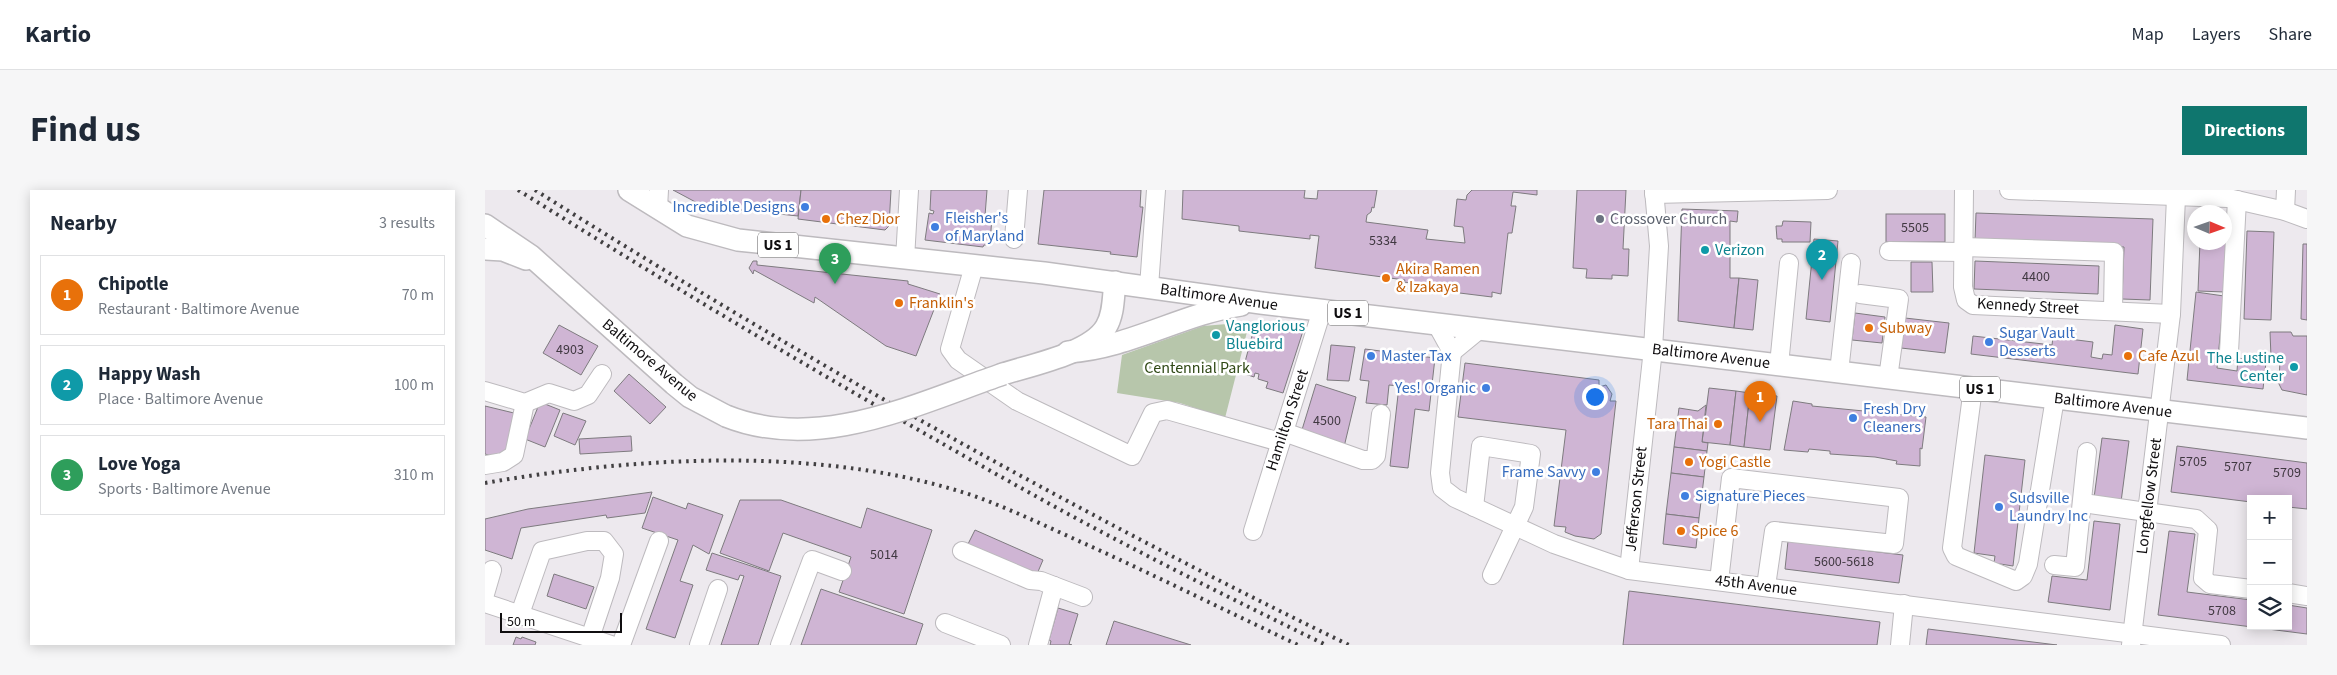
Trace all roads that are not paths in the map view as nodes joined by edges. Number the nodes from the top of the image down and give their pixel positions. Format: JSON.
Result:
{"nodes":[{"id":1,"x":629,"y":190,"type":"edge"},
{"id":2,"x":909,"y":190,"type":"edge"},
{"id":3,"x":1018,"y":190,"type":"edge"},
{"id":4,"x":1156,"y":190,"type":"edge"},
{"id":5,"x":1828,"y":190,"type":"edge"},
{"id":6,"x":1963,"y":190,"type":"edge"},
{"id":7,"x":2009,"y":190,"type":"edge"},
{"id":8,"x":2017,"y":190,"type":"edge"},
{"id":9,"x":2286,"y":190,"type":"edge"},
{"id":10,"x":1654,"y":192,"type":"edge"},
{"id":11,"x":2231,"y":196,"type":"edge"},
{"id":12,"x":2177,"y":197,"type":"junction"},
{"id":13,"x":658,"y":199,"type":"edge"},
{"id":14,"x":2285,"y":211,"type":"junction"},
{"id":15,"x":2307,"y":219,"type":"edge"},
{"id":16,"x":485,"y":225,"type":"edge"},
{"id":17,"x":1014,"y":239,"type":"dead end"},
{"id":18,"x":485,"y":249,"type":"edge"},
{"id":19,"x":1963,"y":249,"type":"junction"},
{"id":20,"x":1889,"y":251,"type":"dead end"},
{"id":21,"x":905,"y":259,"type":"junction"},
{"id":22,"x":1789,"y":263,"type":"dead end"},
{"id":23,"x":1851,"y":264,"type":"dead end"},
{"id":24,"x":974,"y":266,"type":"junction"},
{"id":25,"x":549,"y":271,"type":"junction"},
{"id":26,"x":1115,"y":282,"type":"junction"},
{"id":27,"x":1149,"y":287,"type":"junction"},
{"id":28,"x":1860,"y":294,"type":"dead end"},
{"id":29,"x":1261,"y":303,"type":"junction"},
{"id":30,"x":1322,"y":310,"type":"junction"},
{"id":31,"x":2113,"y":310,"type":"junction"},
{"id":32,"x":2171,"y":314,"type":"junction"},
{"id":33,"x":1436,"y":323,"type":"junction"},
{"id":34,"x":1480,"y":329,"type":"junction"},
{"id":35,"x":1653,"y":349,"type":"junction"},
{"id":36,"x":1069,"y":352,"type":"junction"},
{"id":37,"x":1452,"y":352,"type":"junction"},
{"id":38,"x":2229,"y":352,"type":"dead end"},
{"id":39,"x":1779,"y":365,"type":"junction"},
{"id":40,"x":1839,"y":372,"type":"junction"},
{"id":41,"x":602,"y":374,"type":"dead end"},
{"id":42,"x":1888,"y":378,"type":"junction"},
{"id":43,"x":1973,"y":388,"type":"junction"},
{"id":44,"x":485,"y":392,"type":"edge"},
{"id":45,"x":2055,"y":398,"type":"junction"},
{"id":46,"x":525,"y":403,"type":"junction"},
{"id":47,"x":2160,"y":410,"type":"junction"},
{"id":48,"x":1381,"y":414,"type":"dead end"},
{"id":49,"x":2307,"y":428,"type":"edge"},
{"id":50,"x":1282,"y":437,"type":"junction"},
{"id":51,"x":2087,"y":452,"type":"dead end"},
{"id":52,"x":485,"y":465,"type":"edge"},
{"id":53,"x":2083,"y":503,"type":"junction"},
{"id":54,"x":1473,"y":507,"type":"junction"},
{"id":55,"x":2147,"y":512,"type":"junction"},
{"id":56,"x":1514,"y":526,"type":"junction"},
{"id":57,"x":1253,"y":531,"type":"dead end"},
{"id":58,"x":659,"y":541,"type":"dead end"},
{"id":59,"x":962,"y":551,"type":"dead end"},
{"id":60,"x":2054,"y":565,"type":"dead end"},
{"id":61,"x":492,"y":570,"type":"dead end"},
{"id":62,"x":1629,"y":570,"type":"junction"},
{"id":63,"x":842,"y":571,"type":"dead end"},
{"id":64,"x":1491,"y":574,"type":"dead end"},
{"id":65,"x":1719,"y":581,"type":"junction"},
{"id":66,"x":1054,"y":586,"type":"junction"},
{"id":67,"x":1766,"y":586,"type":"junction"},
{"id":68,"x":719,"y":589,"type":"dead end"},
{"id":69,"x":2247,"y":589,"type":"edge"},
{"id":70,"x":485,"y":594,"type":"edge"},
{"id":71,"x":2292,"y":594,"type":"edge"},
{"id":72,"x":2307,"y":596,"type":"edge"},
{"id":73,"x":1083,"y":597,"type":"dead end"},
{"id":74,"x":485,"y":603,"type":"edge"},
{"id":75,"x":1904,"y":604,"type":"junction"},
{"id":76,"x":520,"y":614,"type":"junction"},
{"id":77,"x":945,"y":623,"type":"dead end"},
{"id":78,"x":590,"y":638,"type":"junction"},
{"id":79,"x":2131,"y":640,"type":"edge"},
{"id":80,"x":611,"y":645,"type":"edge"},
{"id":81,"x":621,"y":645,"type":"edge"},
{"id":82,"x":699,"y":645,"type":"edge"},
{"id":83,"x":780,"y":645,"type":"edge"},
{"id":84,"x":1001,"y":645,"type":"edge"},
{"id":85,"x":1038,"y":645,"type":"edge"},
{"id":86,"x":1899,"y":645,"type":"edge"},
{"id":87,"x":2221,"y":645,"type":"edge"}],
"edges":[{"from":1,"to":13,"type":"main road","number":"US 1"},
{"from":2,"to":21,"type":"street"},
{"from":3,"to":17,"type":"street"},
{"from":4,"to":27,"type":"street"},
{"from":5,"to":10,"type":"street"},
{"from":6,"to":19,"type":"street","name":"Kennedy Street"},
{"from":7,"to":8,"type":"street"},
{"from":8,"to":12,"type":"street"},
{"from":9,"to":14,"type":"street"},
{"from":10,"to":35,"type":"street","name":"Jefferson Street"},
{"from":11,"to":12,"type":"street"},
{"from":11,"to":14,"type":"street"},
{"from":11,"to":38,"type":"street"},
{"from":12,"to":32,"type":"street","name":"Longfellow Street"},
{"from":13,"to":21,"type":"main road","name":"Baltimore Avenue","number":"US 1"},
{"from":14,"to":15,"type":"street"},
{"from":16,"to":25,"type":"main road","name":"Baltimore Avenue"},
{"from":18,"to":25,"type":"main road"},
{"from":19,"to":20,"type":"street"},
{"from":19,"to":31,"type":"street","name":"Kennedy Street"},
{"from":19,"to":31,"type":"street"},
{"from":21,"to":24,"type":"main road","name":"Baltimore Avenue","number":"US 1"},
{"from":22,"to":39,"type":"street"},
{"from":23,"to":40,"type":"street"},
{"from":24,"to":26,"type":"main road","name":"Baltimore Avenue","number":"US 1"},
{"from":24,"to":50,"type":"street"},
{"from":25,"to":36,"type":"main road","name":"Baltimore Avenue","bridge":true},
{"from":26,"to":27,"type":"main road","name":"Baltimore Avenue","number":"US 1"},
{"from":26,"to":36,"type":"main road","name":"Baltimore Avenue"},
{"from":27,"to":29,"type":"main road","name":"Baltimore Avenue","number":"US 1"},
{"from":28,"to":42,"type":"street"},
{"from":29,"to":30,"type":"main road","name":"Baltimore Avenue","number":"US 1"},
{"from":29,"to":36,"type":"main road"},
{"from":30,"to":33,"type":"main road","name":"Baltimore Avenue","number":"US 1"},
{"from":30,"to":50,"type":"street","name":"Hamilton Street"},
{"from":31,"to":32,"type":"street","name":"Kennedy Street"},
{"from":32,"to":47,"type":"street","name":"Longfellow Street"},
{"from":33,"to":34,"type":"main road","name":"Baltimore Avenue","number":"US 1"},
{"from":33,"to":37,"type":"street"},
{"from":34,"to":35,"type":"main road","name":"Baltimore Avenue","number":"US 1"},
{"from":34,"to":37,"type":"street"},
{"from":35,"to":39,"type":"main road","name":"Baltimore Avenue","number":"US 1"},
{"from":35,"to":62,"type":"street","name":"Jefferson Street"},
{"from":37,"to":54,"type":"street","name":"45th Avenue"},
{"from":39,"to":40,"type":"main road","name":"Baltimore Avenue","number":"US 1"},
{"from":40,"to":42,"type":"main road","name":"Baltimore Avenue","number":"US 1"},
{"from":41,"to":46,"type":"street"},
{"from":42,"to":43,"type":"main road","name":"Baltimore Avenue","number":"US 1"},
{"from":43,"to":45,"type":"main road","name":"Baltimore Avenue","number":"US 1"},
{"from":43,"to":45,"type":"street"},
{"from":44,"to":46,"type":"street"},
{"from":45,"to":47,"type":"main road","name":"Baltimore Avenue","number":"US 1"},
{"from":46,"to":52,"type":"street"},
{"from":47,"to":49,"type":"main road","name":"Baltimore Avenue","number":"US 1"},
{"from":47,"to":55,"type":"street","name":"Longfellow Street"},
{"from":48,"to":50,"type":"street"},
{"from":50,"to":57,"type":"street","name":"Hamilton Street"},
{"from":51,"to":53,"type":"street"},
{"from":53,"to":55,"type":"street"},
{"from":53,"to":60,"type":"street"},
{"from":54,"to":56,"type":"street","name":"45th Avenue"},
{"from":54,"to":56,"type":"street"},
{"from":55,"to":69,"type":"street"},
{"from":55,"to":79,"type":"street","name":"Longfellow Street"},
{"from":56,"to":62,"type":"street","name":"45th Avenue"},
{"from":56,"to":64,"type":"street"},
{"from":58,"to":81,"type":"street"},
{"from":59,"to":66,"type":"street"},
{"from":61,"to":70,"type":"street"},
{"from":62,"to":65,"type":"street","name":"45th Avenue"},
{"from":63,"to":83,"type":"street"},
{"from":65,"to":67,"type":"street","name":"45th Avenue"},
{"from":65,"to":67,"type":"street"},
{"from":66,"to":73,"type":"street"},
{"from":66,"to":85,"type":"street"},
{"from":67,"to":75,"type":"street","name":"45th Avenue"},
{"from":68,"to":82,"type":"street"},
{"from":71,"to":72,"type":"street"},
{"from":74,"to":76,"type":"street"},
{"from":75,"to":79,"type":"street","name":"45th Avenue"},
{"from":75,"to":86,"type":"street"},
{"from":76,"to":78,"type":"street"},
{"from":76,"to":78,"type":"street"},
{"from":77,"to":84,"type":"street"},
{"from":78,"to":80,"type":"street"},
{"from":79,"to":87,"type":"street","name":"45th Avenue"}]}
